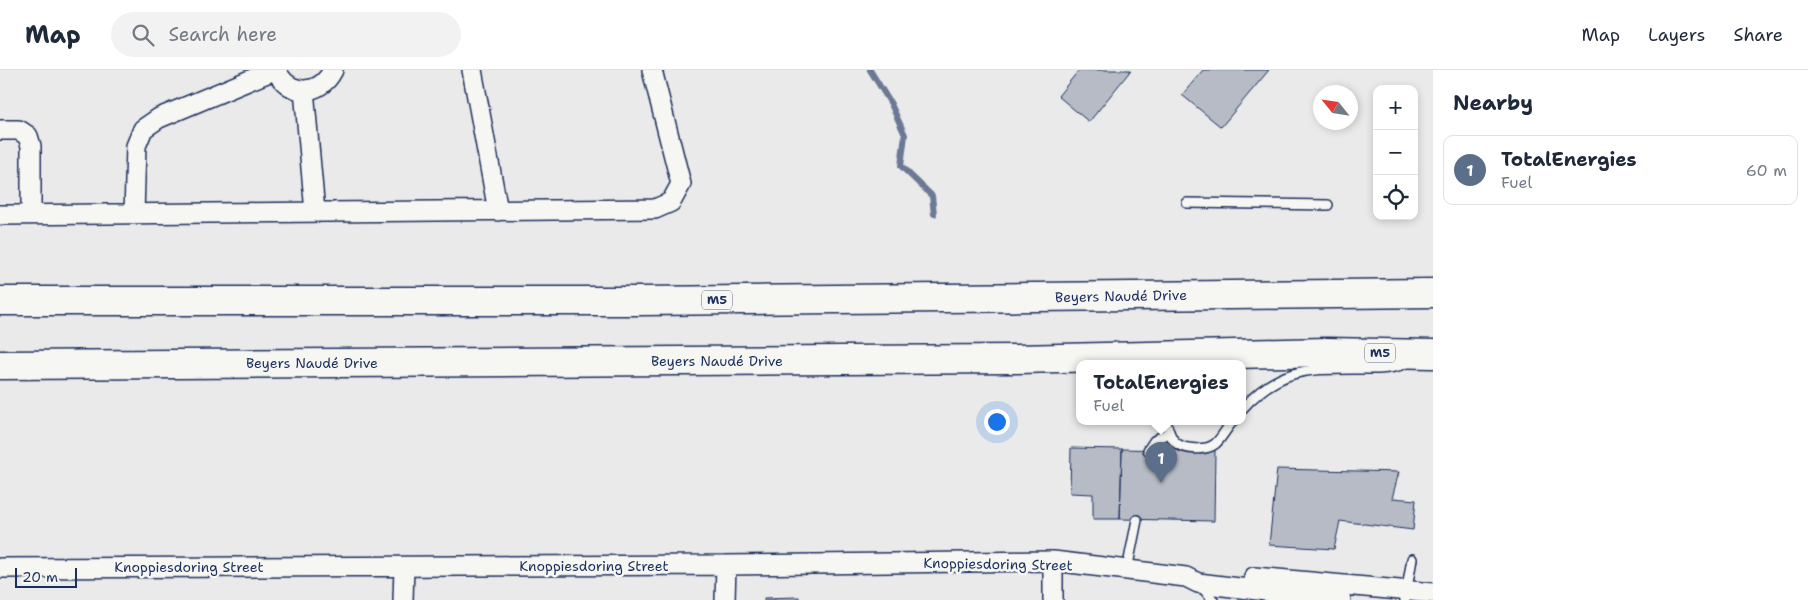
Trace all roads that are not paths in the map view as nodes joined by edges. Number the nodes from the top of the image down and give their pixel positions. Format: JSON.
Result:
{"nodes":[{"id":1,"x":275,"y":70,"type":"edge"},
{"id":2,"x":333,"y":70,"type":"edge"},
{"id":3,"x":472,"y":70,"type":"edge"},
{"id":4,"x":652,"y":70,"type":"edge"},
{"id":5,"x":304,"y":90,"type":"junction"},
{"id":6,"x":0,"y":130,"type":"edge"},
{"id":7,"x":1187,"y":203,"type":"dead end"},
{"id":8,"x":1328,"y":205,"type":"dead end"},
{"id":9,"x":498,"y":211,"type":"junction"},
{"id":10,"x":315,"y":212,"type":"junction"},
{"id":11,"x":31,"y":214,"type":"junction"},
{"id":12,"x":134,"y":214,"type":"junction"},
{"id":13,"x":0,"y":215,"type":"edge"},
{"id":14,"x":1433,"y":293,"type":"edge"},
{"id":15,"x":0,"y":301,"type":"edge"},
{"id":16,"x":1430,"y":354,"type":"edge"},
{"id":17,"x":1068,"y":358,"type":"junction"},
{"id":18,"x":1078,"y":360,"type":"edge"},
{"id":19,"x":0,"y":365,"type":"edge"},
{"id":20,"x":1246,"y":405,"type":"edge"},
{"id":21,"x":1167,"y":425,"type":"edge"},
{"id":22,"x":1230,"y":425,"type":"edge"},
{"id":23,"x":1169,"y":432,"type":"junction"},
{"id":24,"x":1148,"y":450,"type":"dead end"},
{"id":25,"x":1137,"y":520,"type":"dead end"},
{"id":26,"x":1412,"y":559,"type":"dead end"},
{"id":27,"x":1053,"y":561,"type":"junction"},
{"id":28,"x":726,"y":565,"type":"junction"},
{"id":29,"x":404,"y":566,"type":"junction"},
{"id":30,"x":0,"y":568,"type":"edge"},
{"id":31,"x":1127,"y":570,"type":"junction"},
{"id":32,"x":1192,"y":580,"type":"junction"},
{"id":33,"x":1433,"y":593,"type":"edge"},
{"id":34,"x":1406,"y":595,"type":"edge"},
{"id":35,"x":403,"y":600,"type":"edge"},
{"id":36,"x":726,"y":600,"type":"edge"},
{"id":37,"x":1053,"y":600,"type":"edge"},
{"id":38,"x":1212,"y":600,"type":"edge"},
{"id":39,"x":1341,"y":600,"type":"edge"}],
"edges":[{"from":1,"to":5,"type":"street"},
{"from":1,"to":12,"type":"street"},
{"from":2,"to":5,"type":"street"},
{"from":3,"to":9,"type":"street"},
{"from":4,"to":9,"type":"street"},
{"from":5,"to":10,"type":"street"},
{"from":6,"to":11,"type":"street"},
{"from":7,"to":8,"type":"lane"},
{"from":9,"to":10,"type":"street"},
{"from":10,"to":12,"type":"street"},
{"from":11,"to":12,"type":"street"},
{"from":11,"to":13,"type":"street"},
{"from":14,"to":15,"type":"main road","name":"Beyers Naudé Drive","number":"M5"},
{"from":16,"to":17,"type":"main road","name":"Beyers Naudé Drive","number":"M5"},
{"from":16,"to":20,"type":"lane"},
{"from":17,"to":18,"type":"lane"},
{"from":17,"to":19,"type":"main road","name":"Beyers Naudé Drive","number":"M5"},
{"from":21,"to":23,"type":"lane"},
{"from":22,"to":23,"type":"lane"},
{"from":23,"to":24,"type":"lane"},
{"from":25,"to":31,"type":"lane"},
{"from":26,"to":34,"type":"lane"},
{"from":27,"to":28,"type":"street","name":"Knoppiesdoring Street"},
{"from":27,"to":31,"type":"street","name":"Knoppiesdoring Street"},
{"from":27,"to":37,"type":"street"},
{"from":28,"to":29,"type":"street","name":"Knoppiesdoring Street"},
{"from":28,"to":36,"type":"street"},
{"from":29,"to":30,"type":"street","name":"Knoppiesdoring Street"},
{"from":29,"to":35,"type":"street"},
{"from":31,"to":32,"type":"street","name":"Knoppiesdoring Street"},
{"from":32,"to":34,"type":"street","name":"Knoppiesdoring Street"},
{"from":32,"to":38,"type":"lane"},
{"from":32,"to":39,"type":"street","name":"Knoppiesdoring Street"},
{"from":33,"to":34,"type":"street","name":"Knoppiesdoring Street"}]}
